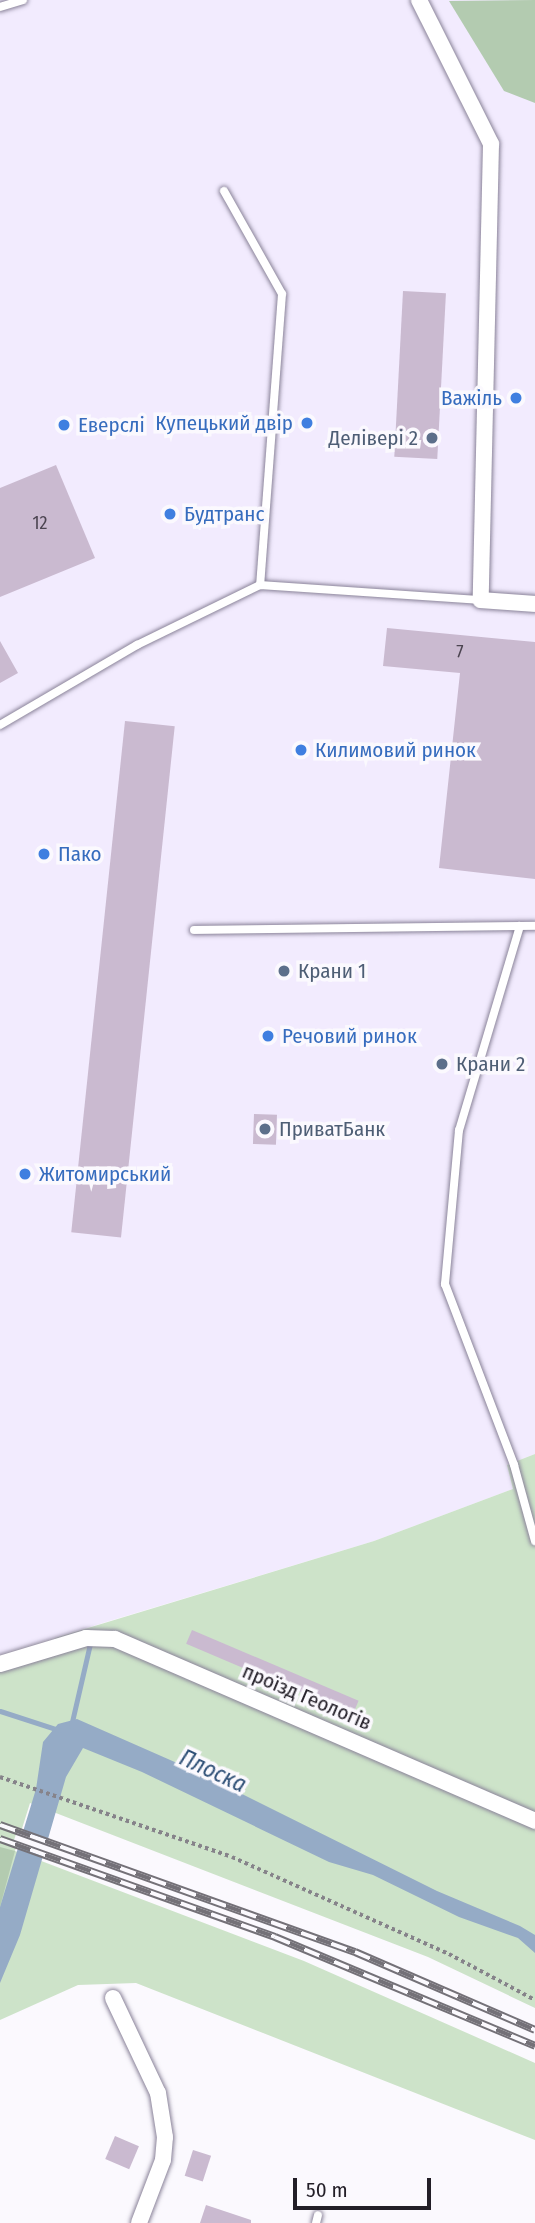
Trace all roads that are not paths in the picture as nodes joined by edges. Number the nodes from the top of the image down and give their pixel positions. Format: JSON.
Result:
{"nodes":[{"id":1,"x":23,"y":0,"type":"edge"},
{"id":2,"x":419,"y":0,"type":"edge"},
{"id":3,"x":0,"y":6,"type":"edge"},
{"id":4,"x":224,"y":191,"type":"dead end"},
{"id":5,"x":260,"y":585,"type":"junction"},
{"id":6,"x":481,"y":600,"type":"junction"},
{"id":7,"x":535,"y":604,"type":"edge"},
{"id":8,"x":0,"y":725,"type":"edge"},
{"id":9,"x":520,"y":926,"type":"junction"},
{"id":10,"x":535,"y":926,"type":"edge"},
{"id":11,"x":194,"y":930,"type":"dead end"},
{"id":12,"x":535,"y":1542,"type":"edge"},
{"id":13,"x":0,"y":1664,"type":"edge"},
{"id":14,"x":535,"y":1821,"type":"edge"},
{"id":15,"x":113,"y":1998,"type":"dead end"},
{"id":16,"x":139,"y":2223,"type":"edge"}],
"edges":[{"from":1,"to":3,"type":"lane"},
{"from":2,"to":6,"type":"street"},
{"from":4,"to":5,"type":"lane"},
{"from":5,"to":6,"type":"lane"},
{"from":5,"to":8,"type":"lane"},
{"from":6,"to":7,"type":"street"},
{"from":9,"to":10,"type":"lane"},
{"from":9,"to":11,"type":"lane"},
{"from":9,"to":12,"type":"lane"},
{"from":13,"to":14,"type":"street","name":"проїзд Геологів"},
{"from":15,"to":16,"type":"street"}]}
